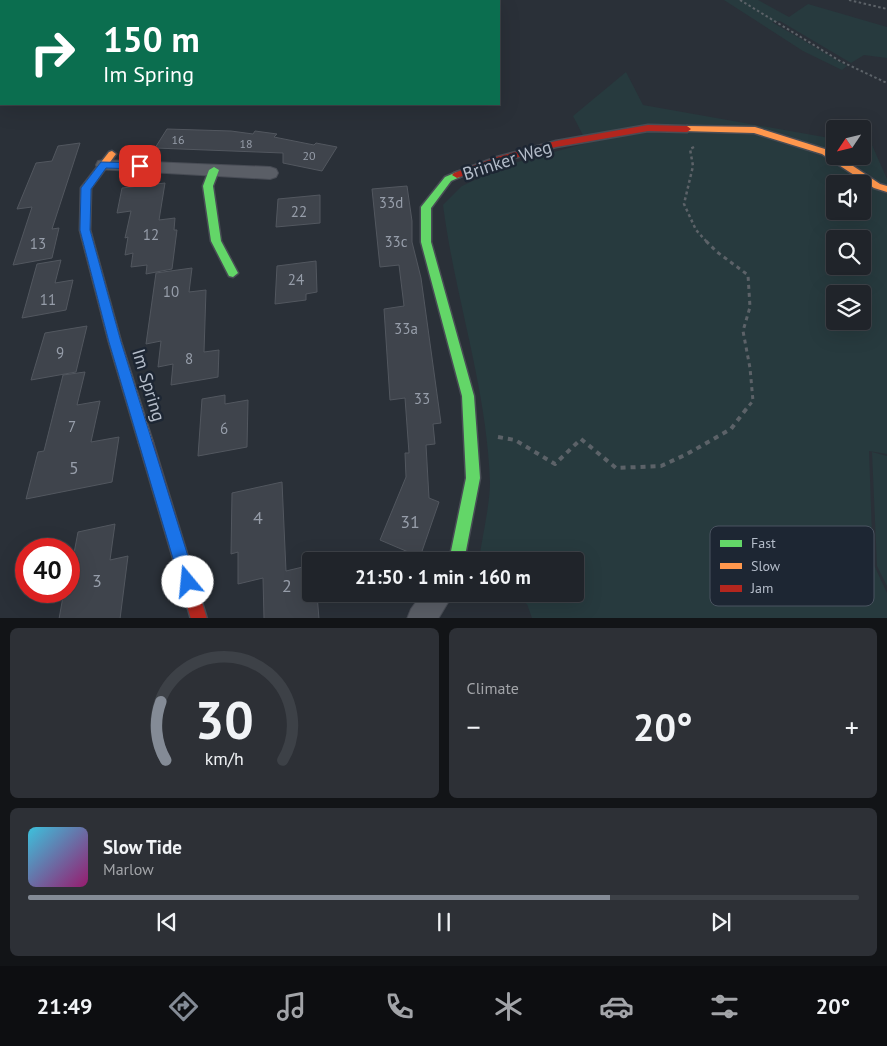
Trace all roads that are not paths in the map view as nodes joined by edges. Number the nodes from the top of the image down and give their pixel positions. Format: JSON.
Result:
{"nodes":[{"id":1,"x":108,"y":159,"type":"joint"},
{"id":2,"x":214,"y":170,"type":"junction"},
{"id":3,"x":270,"y":173,"type":"dead end"},
{"id":4,"x":887,"y":189,"type":"edge"},
{"id":5,"x":234,"y":273,"type":"dead end"},
{"id":6,"x":459,"y":552,"type":"edge"},
{"id":7,"x":433,"y":602,"type":"edge"},
{"id":8,"x":199,"y":618,"type":"edge"},
{"id":9,"x":421,"y":618,"type":"edge"}],
"edges":[{"from":1,"to":2,"type":"street","name":"Im Spring"},
{"from":1,"to":8,"type":"street","name":"Im Spring"},
{"from":2,"to":3,"type":"street","name":"Im Spring"},
{"from":2,"to":5,"type":"street"},
{"from":4,"to":6,"type":"street","name":"Brinker Weg"},
{"from":7,"to":9,"type":"street"}]}
